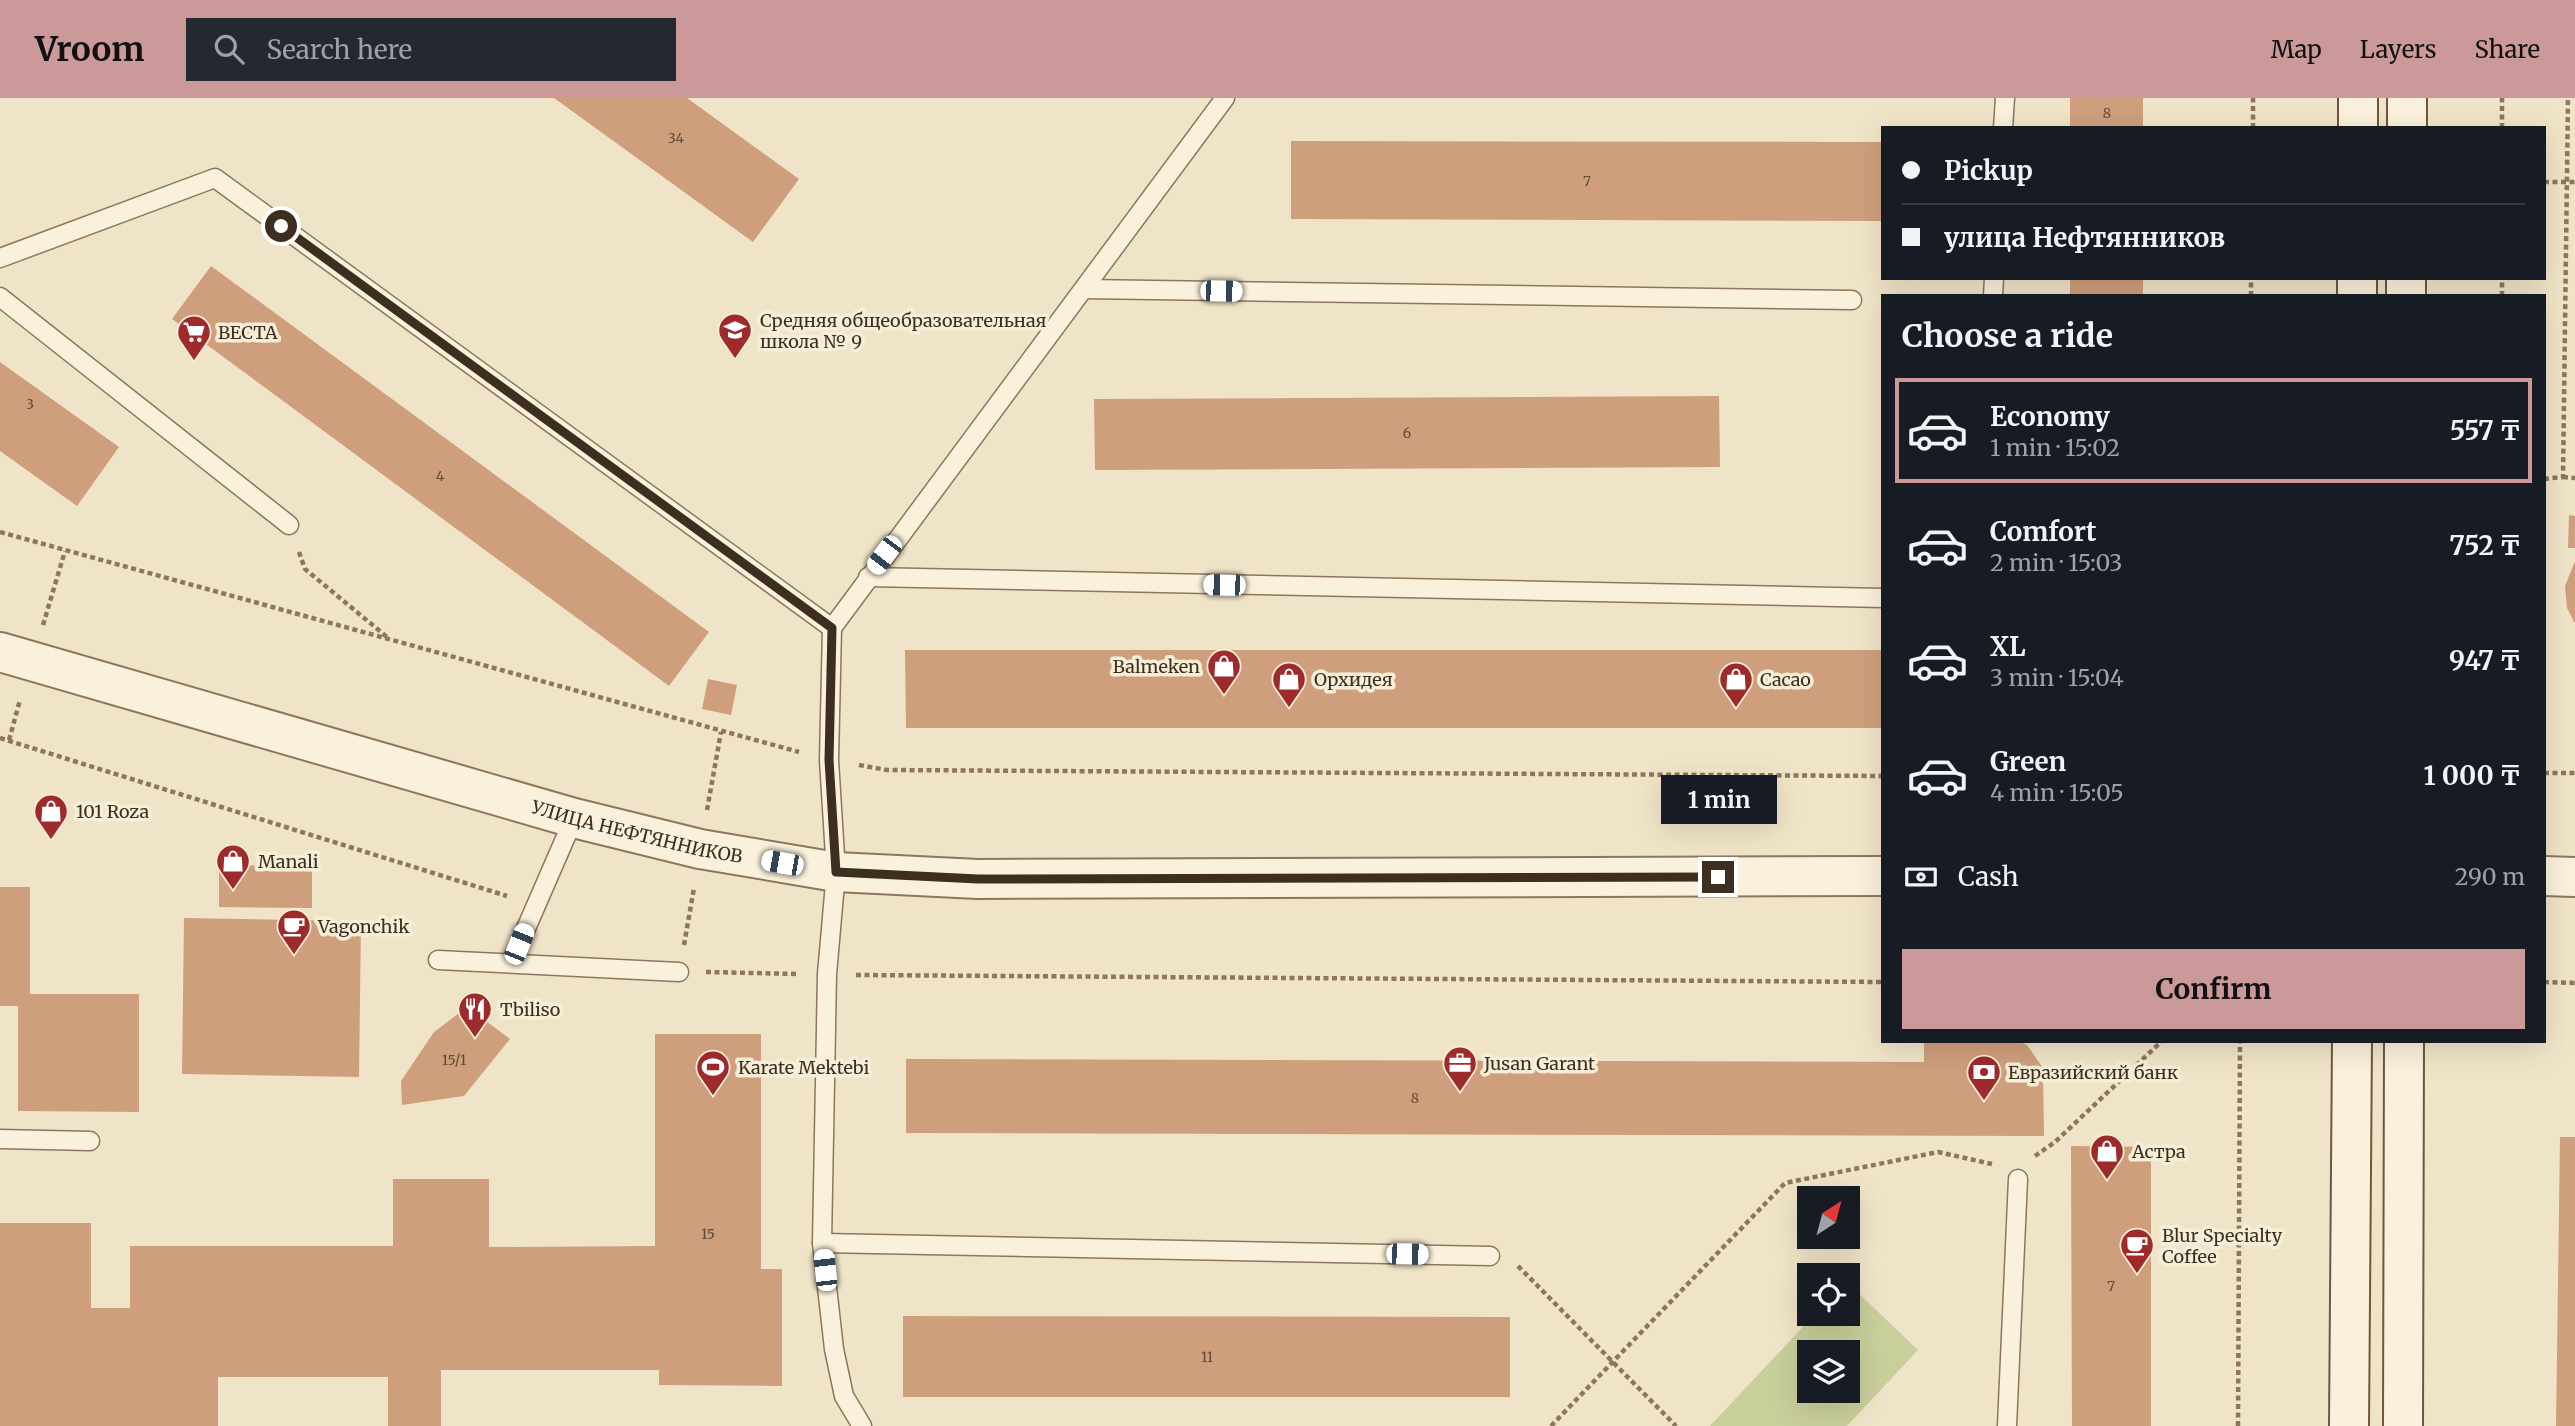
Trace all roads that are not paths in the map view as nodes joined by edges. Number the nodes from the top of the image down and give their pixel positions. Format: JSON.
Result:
{"nodes":[{"id":1,"x":1225,"y":98,"type":"edge"},
{"id":2,"x":2005,"y":98,"type":"edge"},
{"id":3,"x":2358,"y":98,"type":"edge"},
{"id":4,"x":2407,"y":98,"type":"edge"},
{"id":5,"x":2003,"y":126,"type":"edge"},
{"id":6,"x":2358,"y":126,"type":"edge"},
{"id":7,"x":2407,"y":126,"type":"edge"},
{"id":8,"x":0,"y":258,"type":"edge"},
{"id":9,"x":1084,"y":289,"type":"junction"},
{"id":10,"x":0,"y":297,"type":"edge"},
{"id":11,"x":1852,"y":300,"type":"dead end"},
{"id":12,"x":289,"y":525,"type":"road end"},
{"id":13,"x":868,"y":577,"type":"junction"},
{"id":14,"x":1881,"y":598,"type":"edge"},
{"id":15,"x":832,"y":628,"type":"junction"},
{"id":16,"x":0,"y":652,"type":"edge"},
{"id":17,"x":574,"y":818,"type":"junction"},
{"id":18,"x":836,"y":872,"type":"junction"},
{"id":19,"x":1881,"y":876,"type":"edge"},
{"id":20,"x":2546,"y":876,"type":"edge"},
{"id":21,"x":2575,"y":877,"type":"edge"},
{"id":22,"x":438,"y":960,"type":"dead end"},
{"id":23,"x":511,"y":963,"type":"junction"},
{"id":24,"x":679,"y":972,"type":"road end"},
{"id":25,"x":2352,"y":1043,"type":"edge"},
{"id":26,"x":2404,"y":1043,"type":"edge"},
{"id":27,"x":0,"y":1139,"type":"edge"},
{"id":28,"x":90,"y":1141,"type":"dead end"},
{"id":29,"x":2018,"y":1179,"type":"dead end"},
{"id":30,"x":822,"y":1244,"type":"junction"},
{"id":31,"x":1490,"y":1256,"type":"road end"},
{"id":32,"x":862,"y":1426,"type":"edge"},
{"id":33,"x":2007,"y":1426,"type":"edge"},
{"id":34,"x":2349,"y":1426,"type":"edge"},
{"id":35,"x":2403,"y":1426,"type":"edge"}],
"edges":[{"from":1,"to":9,"type":"lane"},
{"from":2,"to":5,"type":"lane"},
{"from":3,"to":6,"type":"street"},
{"from":4,"to":7,"type":"street"},
{"from":8,"to":15,"type":"lane"},
{"from":9,"to":11,"type":"lane"},
{"from":9,"to":13,"type":"lane"},
{"from":10,"to":12,"type":"lane"},
{"from":13,"to":14,"type":"lane"},
{"from":13,"to":15,"type":"lane"},
{"from":15,"to":18,"type":"lane"},
{"from":16,"to":17,"type":"street","name":"УЛИЦА НЕФТЯННИКОВ"},
{"from":17,"to":18,"type":"street","name":"УЛИЦА НЕФТЯННИКОВ"},
{"from":17,"to":23,"type":"lane"},
{"from":18,"to":19,"type":"street","name":"УЛИЦА НЕФТЯННИКОВ"},
{"from":18,"to":30,"type":"lane"},
{"from":20,"to":21,"type":"street"},
{"from":22,"to":23,"type":"lane"},
{"from":23,"to":24,"type":"lane"},
{"from":25,"to":34,"type":"street"},
{"from":26,"to":35,"type":"street"},
{"from":27,"to":28,"type":"lane"},
{"from":29,"to":33,"type":"lane"},
{"from":30,"to":31,"type":"lane"},
{"from":30,"to":32,"type":"lane"}]}
